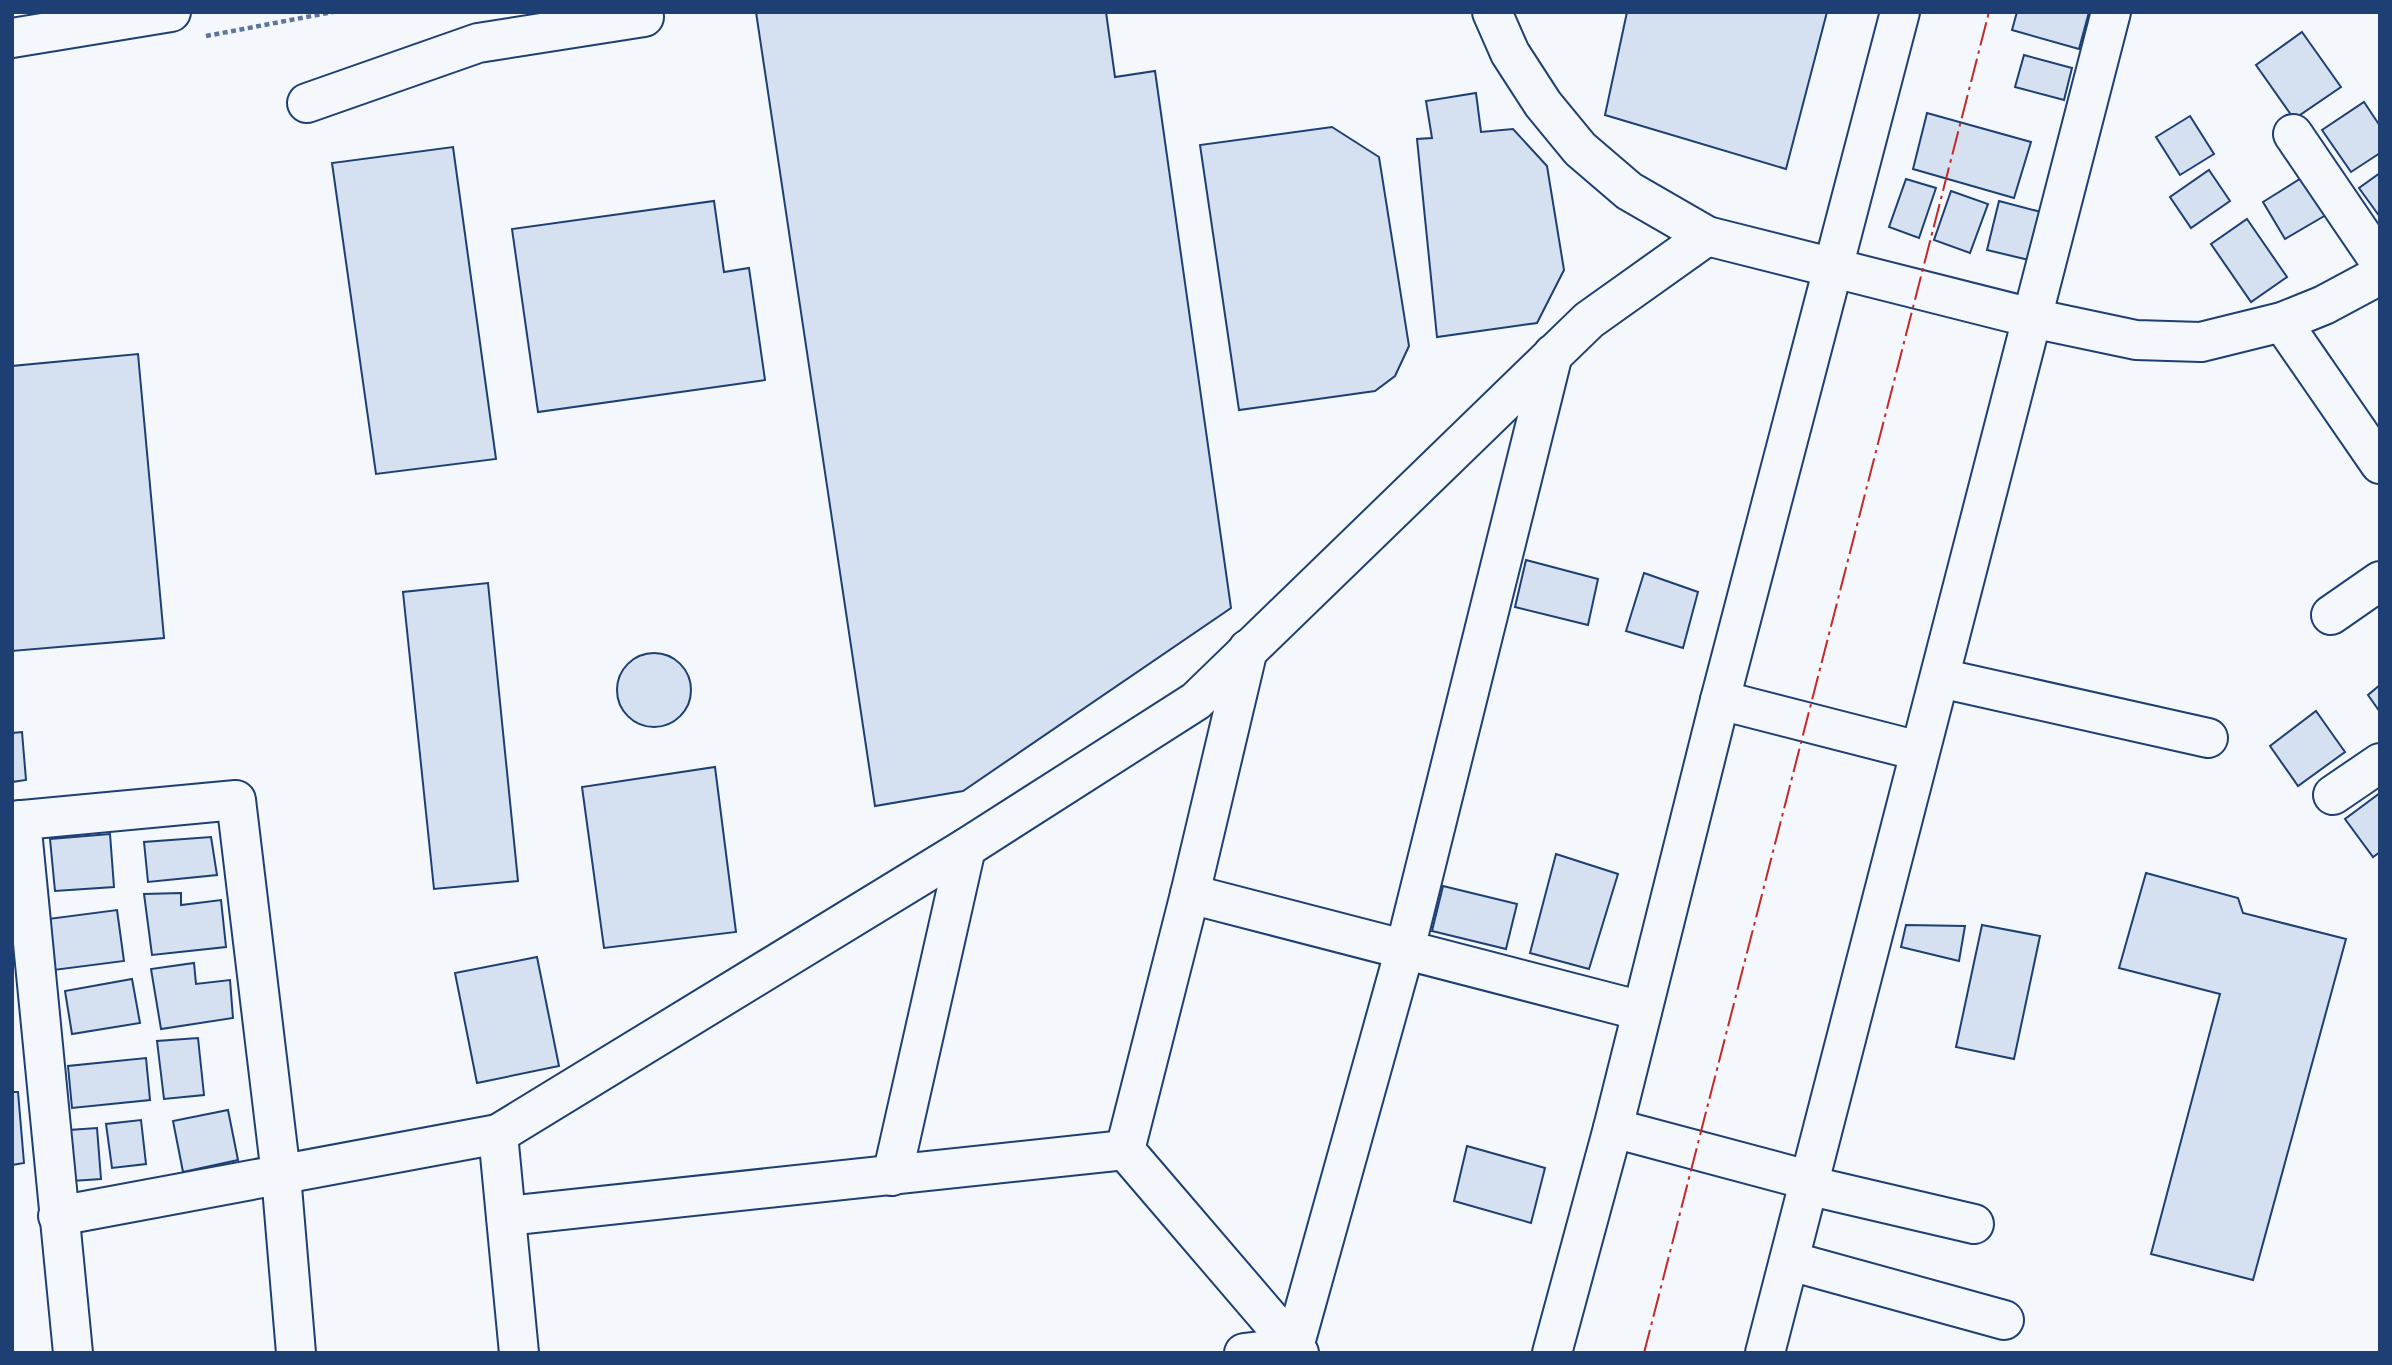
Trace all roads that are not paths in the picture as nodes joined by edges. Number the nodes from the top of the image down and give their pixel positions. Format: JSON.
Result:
{"nodes":[{"id":1,"x":171,"y":12,"type":"edge"},
{"id":2,"x":643,"y":12,"type":"edge"},
{"id":3,"x":1492,"y":12,"type":"edge"},
{"id":4,"x":1900,"y":12,"type":"edge"},
{"id":5,"x":2111,"y":12,"type":"edge"},
{"id":6,"x":12,"y":38,"type":"edge"},
{"id":7,"x":307,"y":103,"type":"dead end"},
{"id":8,"x":2293,"y":134,"type":"dead end"},
{"id":9,"x":1707,"y":236,"type":"junction"},
{"id":10,"x":2380,"y":262,"type":"edge"},
{"id":11,"x":1833,"y":269,"type":"junction"},
{"id":12,"x":2380,"y":275,"type":"edge"},
{"id":13,"x":2032,"y":318,"type":"junction"},
{"id":14,"x":2282,"y":322,"type":"junction"},
{"id":15,"x":1553,"y":354,"type":"junction"},
{"id":16,"x":2380,"y":464,"type":"edge"},
{"id":17,"x":2380,"y":581,"type":"edge"},
{"id":18,"x":2330,"y":615,"type":"dead end"},
{"id":19,"x":1248,"y":649,"type":"junction"},
{"id":20,"x":1940,"y":678,"type":"junction"},
{"id":21,"x":1720,"y":700,"type":"junction"},
{"id":22,"x":2208,"y":738,"type":"dead end"},
{"id":23,"x":1919,"y":751,"type":"junction"},
{"id":24,"x":2380,"y":763,"type":"edge"},
{"id":25,"x":2333,"y":795,"type":"dead end"},
{"id":26,"x":17,"y":821,"type":"edge"},
{"id":27,"x":966,"y":848,"type":"junction"},
{"id":28,"x":1190,"y":894,"type":"junction"},
{"id":29,"x":1405,"y":950,"type":"junction"},
{"id":30,"x":1642,"y":1011,"type":"junction"},
{"id":31,"x":1613,"y":1128,"type":"junction"},
{"id":32,"x":498,"y":1134,"type":"junction"},
{"id":33,"x":1125,"y":1150,"type":"junction"},
{"id":34,"x":281,"y":1175,"type":"junction"},
{"id":35,"x":892,"y":1176,"type":"junction"},
{"id":36,"x":1808,"y":1182,"type":"junction"},
{"id":37,"x":58,"y":1216,"type":"junction"},
{"id":38,"x":506,"y":1216,"type":"junction"},
{"id":39,"x":1974,"y":1224,"type":"dead end"},
{"id":40,"x":1790,"y":1261,"type":"junction"},
{"id":41,"x":2004,"y":1320,"type":"dead end"},
{"id":42,"x":1296,"y":1350,"type":"edge"},
{"id":43,"x":73,"y":1353,"type":"edge"},
{"id":44,"x":296,"y":1353,"type":"edge"},
{"id":45,"x":519,"y":1353,"type":"edge"},
{"id":46,"x":1244,"y":1353,"type":"edge"},
{"id":47,"x":1552,"y":1353,"type":"edge"},
{"id":48,"x":1765,"y":1353,"type":"edge"}],
"edges":[{"from":1,"to":6,"type":"street"},
{"from":2,"to":7,"type":"street"},
{"from":3,"to":9,"type":"street"},
{"from":4,"to":11,"type":"street"},
{"from":5,"to":13,"type":"street"},
{"from":8,"to":10,"type":"street"},
{"from":9,"to":11,"type":"street"},
{"from":9,"to":15,"type":"street"},
{"from":11,"to":13,"type":"street"},
{"from":11,"to":21,"type":"street"},
{"from":12,"to":14,"type":"street"},
{"from":13,"to":14,"type":"street"},
{"from":13,"to":20,"type":"street"},
{"from":14,"to":16,"type":"street"},
{"from":15,"to":19,"type":"street"},
{"from":15,"to":29,"type":"street"},
{"from":17,"to":18,"type":"street"},
{"from":19,"to":27,"type":"street"},
{"from":19,"to":28,"type":"street"},
{"from":20,"to":22,"type":"street"},
{"from":20,"to":23,"type":"street"},
{"from":21,"to":23,"type":"street"},
{"from":21,"to":30,"type":"street"},
{"from":23,"to":36,"type":"street"},
{"from":24,"to":25,"type":"street"},
{"from":26,"to":34,"type":"street"},
{"from":26,"to":37,"type":"street"},
{"from":27,"to":32,"type":"street"},
{"from":27,"to":35,"type":"street"},
{"from":28,"to":29,"type":"street"},
{"from":28,"to":33,"type":"street"},
{"from":29,"to":30,"type":"street"},
{"from":29,"to":42,"type":"street"},
{"from":30,"to":31,"type":"street"},
{"from":31,"to":36,"type":"street"},
{"from":31,"to":47,"type":"street"},
{"from":32,"to":34,"type":"street"},
{"from":32,"to":38,"type":"street"},
{"from":33,"to":35,"type":"street"},
{"from":33,"to":42,"type":"street"},
{"from":34,"to":37,"type":"street"},
{"from":34,"to":44,"type":"street"},
{"from":35,"to":38,"type":"street"},
{"from":36,"to":39,"type":"street"},
{"from":36,"to":40,"type":"street"},
{"from":37,"to":43,"type":"street"},
{"from":38,"to":45,"type":"street"},
{"from":40,"to":41,"type":"street"},
{"from":40,"to":48,"type":"street"},
{"from":42,"to":46,"type":"street"}]}
